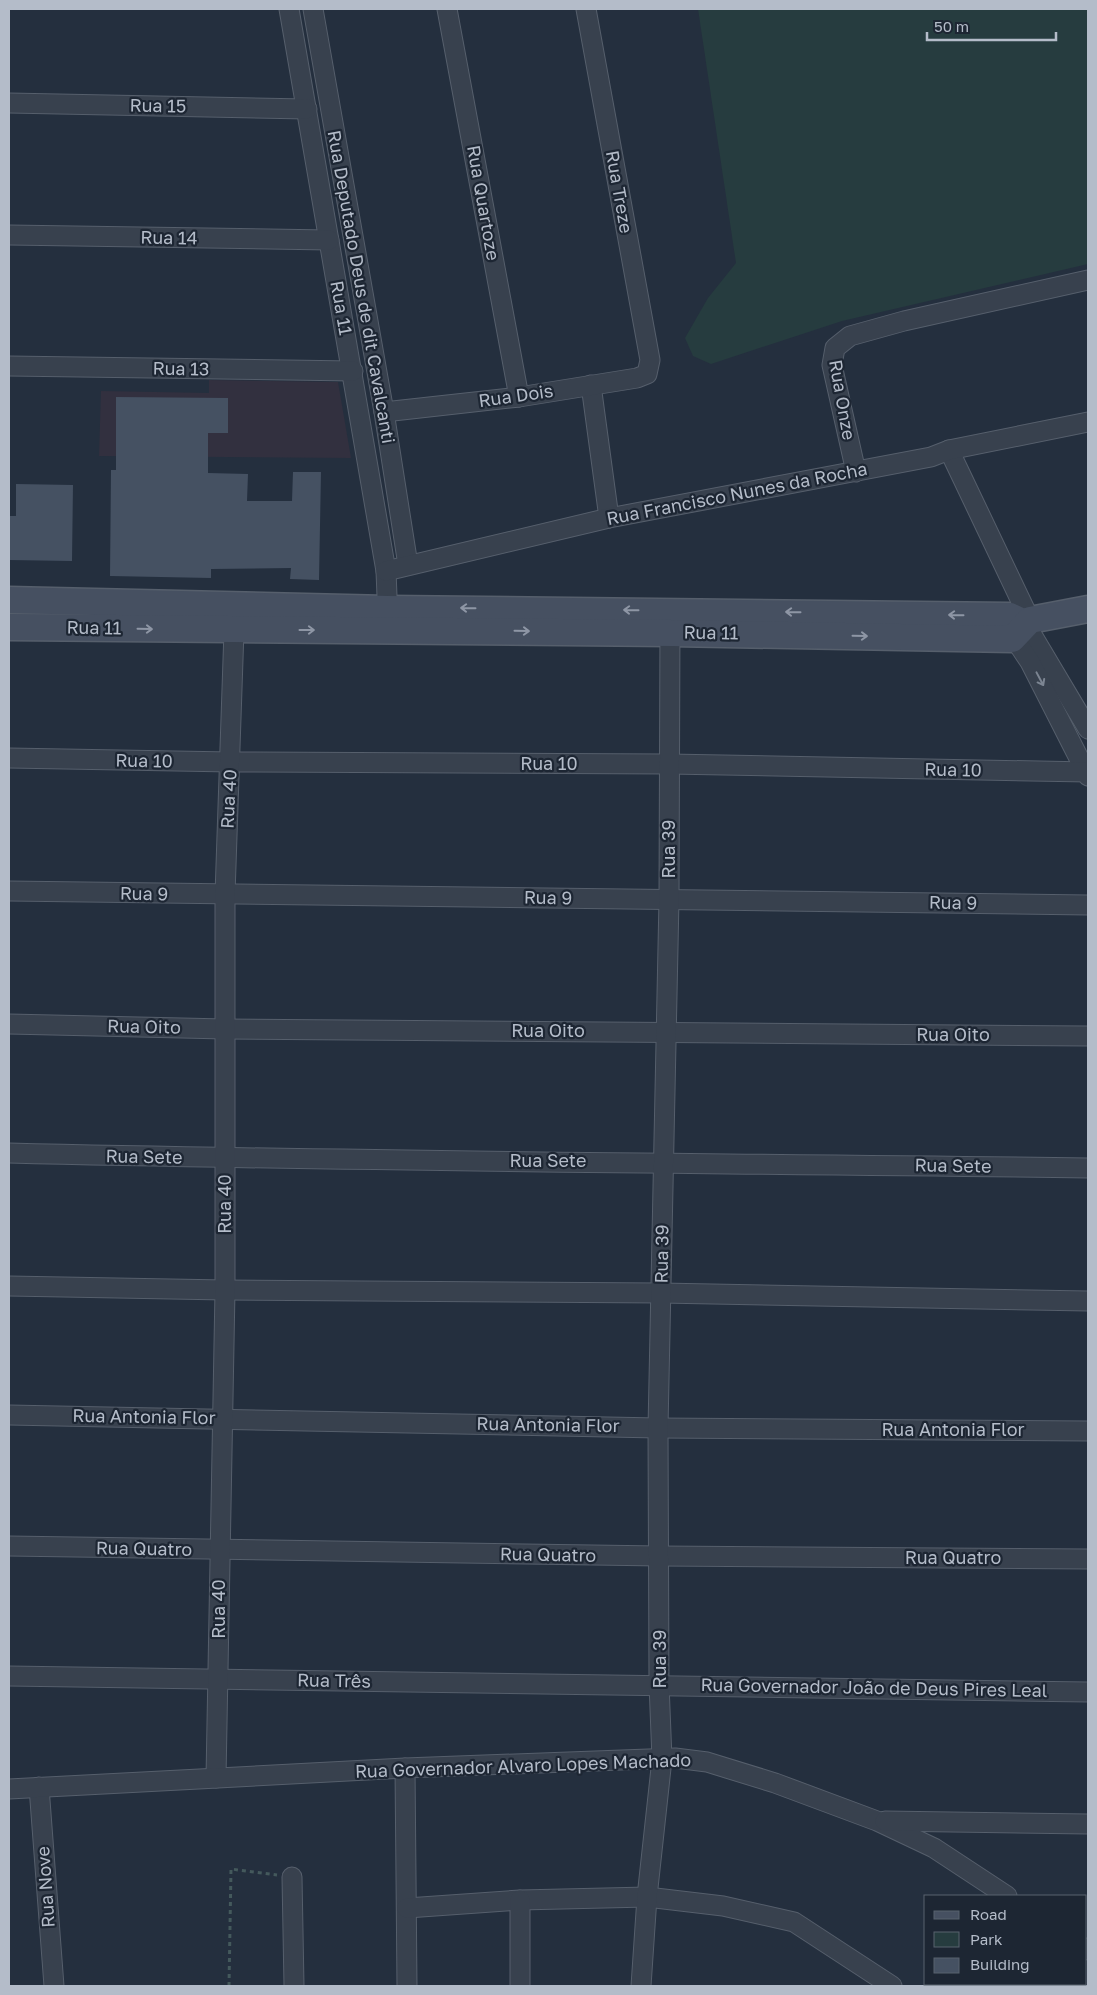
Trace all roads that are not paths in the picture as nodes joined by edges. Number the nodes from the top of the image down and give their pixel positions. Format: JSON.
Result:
{"nodes":[{"id":1,"x":289,"y":9,"type":"edge"},
{"id":2,"x":313,"y":9,"type":"edge"},
{"id":3,"x":447,"y":9,"type":"edge"},
{"id":4,"x":586,"y":9,"type":"edge"},
{"id":5,"x":9,"y":103,"type":"edge"},
{"id":6,"x":307,"y":109,"type":"junction"},
{"id":7,"x":9,"y":235,"type":"edge"},
{"id":8,"x":329,"y":240,"type":"junction"},
{"id":9,"x":1088,"y":280,"type":"edge"},
{"id":10,"x":9,"y":366,"type":"edge"},
{"id":11,"x":353,"y":372,"type":"junction"},
{"id":12,"x":647,"y":374,"type":"joint"},
{"id":13,"x":591,"y":385,"type":"junction"},
{"id":14,"x":519,"y":397,"type":"junction"},
{"id":15,"x":384,"y":412,"type":"junction"},
{"id":16,"x":1088,"y":422,"type":"edge"},
{"id":17,"x":949,"y":450,"type":"junction"},
{"id":18,"x":856,"y":472,"type":"junction"},
{"id":19,"x":609,"y":518,"type":"junction"},
{"id":20,"x":408,"y":565,"type":"junction"},
{"id":21,"x":386,"y":570,"type":"junction"},
{"id":22,"x":9,"y":600,"type":"edge"},
{"id":23,"x":1088,"y":609,"type":"edge"},
{"id":24,"x":388,"y":619,"type":"junction"},
{"id":25,"x":670,"y":622,"type":"junction"},
{"id":26,"x":1018,"y":624,"type":"junction"},
{"id":27,"x":9,"y":627,"type":"edge"},
{"id":28,"x":234,"y":630,"type":"junction"},
{"id":29,"x":1088,"y":729,"type":"edge"},
{"id":30,"x":9,"y":758,"type":"edge"},
{"id":31,"x":231,"y":762,"type":"junction"},
{"id":32,"x":669,"y":764,"type":"junction"},
{"id":33,"x":1088,"y":774,"type":"edge"},
{"id":34,"x":9,"y":891,"type":"edge"},
{"id":35,"x":225,"y":895,"type":"junction"},
{"id":36,"x":669,"y":899,"type":"junction"},
{"id":37,"x":1088,"y":905,"type":"edge"},
{"id":38,"x":9,"y":1024,"type":"edge"},
{"id":39,"x":225,"y":1029,"type":"junction"},
{"id":40,"x":666,"y":1032,"type":"junction"},
{"id":41,"x":1088,"y":1036,"type":"edge"},
{"id":42,"x":9,"y":1153,"type":"edge"},
{"id":43,"x":225,"y":1158,"type":"junction"},
{"id":44,"x":663,"y":1162,"type":"junction"},
{"id":45,"x":1088,"y":1168,"type":"edge"},
{"id":46,"x":9,"y":1286,"type":"edge"},
{"id":47,"x":225,"y":1290,"type":"junction"},
{"id":48,"x":661,"y":1293,"type":"junction"},
{"id":49,"x":1088,"y":1301,"type":"edge"},
{"id":50,"x":9,"y":1415,"type":"edge"},
{"id":51,"x":222,"y":1418,"type":"junction"},
{"id":52,"x":658,"y":1428,"type":"junction"},
{"id":53,"x":1088,"y":1431,"type":"edge"},
{"id":54,"x":9,"y":1546,"type":"edge"},
{"id":55,"x":219,"y":1551,"type":"junction"},
{"id":56,"x":660,"y":1556,"type":"junction"},
{"id":57,"x":1088,"y":1559,"type":"edge"},
{"id":58,"x":9,"y":1676,"type":"edge"},
{"id":59,"x":218,"y":1680,"type":"junction"},
{"id":60,"x":659,"y":1684,"type":"junction"},
{"id":61,"x":1088,"y":1692,"type":"edge"},
{"id":62,"x":662,"y":1759,"type":"junction"},
{"id":63,"x":405,"y":1768,"type":"junction"},
{"id":64,"x":216,"y":1778,"type":"junction"},
{"id":65,"x":39,"y":1787,"type":"junction"},
{"id":66,"x":9,"y":1789,"type":"edge"},
{"id":67,"x":877,"y":1821,"type":"junction"},
{"id":68,"x":1088,"y":1824,"type":"edge"},
{"id":69,"x":292,"y":1877,"type":"road end"},
{"id":70,"x":1005,"y":1895,"type":"edge"},
{"id":71,"x":648,"y":1896,"type":"junction"},
{"id":72,"x":520,"y":1900,"type":"junction"},
{"id":73,"x":407,"y":1908,"type":"junction"},
{"id":74,"x":54,"y":1986,"type":"edge"},
{"id":75,"x":294,"y":1986,"type":"edge"},
{"id":76,"x":408,"y":1986,"type":"edge"},
{"id":77,"x":520,"y":1986,"type":"edge"},
{"id":78,"x":641,"y":1986,"type":"edge"},
{"id":79,"x":892,"y":1986,"type":"edge"}],
"edges":[{"from":1,"to":6,"type":"street","name":"Rua 11"},
{"from":2,"to":15,"type":"street","name":"Rua Deputado Deus de dit Cavalcanti"},
{"from":3,"to":14,"type":"street","name":"Rua Quartoze"},
{"from":4,"to":12,"type":"street","name":"Rua Treze"},
{"from":5,"to":6,"type":"street","name":"Rua 15"},
{"from":6,"to":8,"type":"street","name":"Rua 11"},
{"from":7,"to":8,"type":"street","name":"Rua 14"},
{"from":8,"to":11,"type":"street","name":"Rua 11"},
{"from":9,"to":18,"type":"street","name":"Rua Onze"},
{"from":10,"to":11,"type":"street","name":"Rua 13"},
{"from":11,"to":21,"type":"street","name":"Rua 11"},
{"from":12,"to":13,"type":"street","name":"Rua Dois"},
{"from":13,"to":14,"type":"street","name":"Rua Dois"},
{"from":13,"to":19,"type":"street"},
{"from":14,"to":15,"type":"street","name":"Rua Dois"},
{"from":15,"to":20,"type":"street","name":"Rua Deputado Deus de dit Cavalcanti"},
{"from":16,"to":17,"type":"street","name":"Rua Francisco Nunes da Rocha"},
{"from":17,"to":18,"type":"street","name":"Rua Francisco Nunes da Rocha"},
{"from":17,"to":26,"type":"street"},
{"from":18,"to":19,"type":"street","name":"Rua Francisco Nunes da Rocha"},
{"from":19,"to":20,"type":"street","name":"Rua Francisco Nunes da Rocha"},
{"from":20,"to":21,"type":"street","name":"Rua Francisco Nunes da Rocha"},
{"from":21,"to":24,"type":"street","name":"Rua 11"},
{"from":22,"to":24,"type":"main road","name":"Rua 11"},
{"from":23,"to":26,"type":"main road","name":"Rua 11"},
{"from":24,"to":25,"type":"main road","name":"Rua 11"},
{"from":28,"to":24,"type":"main road","name":"Rua 11","one_way":true},
{"from":25,"to":26,"type":"main road","name":"Rua 11"},
{"from":25,"to":32,"type":"street","name":"Rua 39"},
{"from":26,"to":29,"type":"street"},
{"from":26,"to":33,"type":"street","one_way":true},
{"from":27,"to":28,"type":"main road","name":"Rua 11","one_way":true},
{"from":28,"to":31,"type":"street","name":"Rua 40"},
{"from":30,"to":31,"type":"street","name":"Rua 10"},
{"from":31,"to":32,"type":"street","name":"Rua 10"},
{"from":31,"to":35,"type":"street","name":"Rua 40"},
{"from":32,"to":33,"type":"street","name":"Rua 10"},
{"from":32,"to":36,"type":"street","name":"Rua 39"},
{"from":34,"to":35,"type":"street","name":"Rua 9"},
{"from":35,"to":36,"type":"street","name":"Rua 9"},
{"from":35,"to":39,"type":"street","name":"Rua 40"},
{"from":36,"to":37,"type":"street","name":"Rua 9"},
{"from":36,"to":40,"type":"street","name":"Rua 39"},
{"from":38,"to":39,"type":"street","name":"Rua Oito"},
{"from":39,"to":40,"type":"street","name":"Rua Oito"},
{"from":39,"to":43,"type":"street","name":"Rua 40"},
{"from":40,"to":41,"type":"street","name":"Rua Oito"},
{"from":40,"to":44,"type":"street","name":"Rua 39"},
{"from":42,"to":43,"type":"street","name":"Rua Sete"},
{"from":43,"to":44,"type":"street","name":"Rua Sete"},
{"from":43,"to":47,"type":"street","name":"Rua 40"},
{"from":44,"to":45,"type":"street","name":"Rua Sete"},
{"from":44,"to":48,"type":"street","name":"Rua 39"},
{"from":46,"to":47,"type":"street"},
{"from":47,"to":48,"type":"street"},
{"from":47,"to":51,"type":"street","name":"Rua 40"},
{"from":48,"to":49,"type":"street"},
{"from":48,"to":52,"type":"street","name":"Rua 39"},
{"from":50,"to":51,"type":"street","name":"Rua Antonia Flor"},
{"from":51,"to":52,"type":"street","name":"Rua Antonia Flor"},
{"from":51,"to":55,"type":"street","name":"Rua 40"},
{"from":52,"to":53,"type":"street","name":"Rua Antonia Flor"},
{"from":52,"to":56,"type":"street","name":"Rua 39"},
{"from":54,"to":55,"type":"street","name":"Rua Quatro"},
{"from":55,"to":56,"type":"street","name":"Rua Quatro"},
{"from":55,"to":59,"type":"street","name":"Rua 40"},
{"from":56,"to":57,"type":"street","name":"Rua Quatro"},
{"from":56,"to":60,"type":"street","name":"Rua 39"},
{"from":58,"to":59,"type":"street","name":"Rua Três"},
{"from":59,"to":60,"type":"street","name":"Rua Três"},
{"from":59,"to":64,"type":"street","name":"Rua 40"},
{"from":60,"to":61,"type":"street","name":"Rua Governador João de Deus Pires Leal"},
{"from":60,"to":62,"type":"street","name":"Rua 39"},
{"from":62,"to":63,"type":"street","name":"Rua Governador Alvaro Lopes Machado"},
{"from":62,"to":67,"type":"street","name":"Rua Governador Alvaro Lopes Machado"},
{"from":62,"to":71,"type":"street","name":"Rua 39"},
{"from":63,"to":64,"type":"street","name":"Rua Governador Alvaro Lopes Machado"},
{"from":63,"to":73,"type":"street"},
{"from":64,"to":65,"type":"street","name":"Rua Governador Alvaro Lopes Machado"},
{"from":65,"to":66,"type":"street","name":"Rua Governador Alvaro Lopes Machado"},
{"from":65,"to":74,"type":"street","name":"Rua Nove"},
{"from":67,"to":68,"type":"street"},
{"from":67,"to":70,"type":"street","name":"Rua Governador Alvaro Lopes Machado"},
{"from":69,"to":75,"type":"street"},
{"from":71,"to":72,"type":"street"},
{"from":71,"to":78,"type":"street","name":"Rua 39"},
{"from":71,"to":79,"type":"street"},
{"from":72,"to":73,"type":"street"},
{"from":72,"to":77,"type":"street"},
{"from":73,"to":76,"type":"street"}]}
